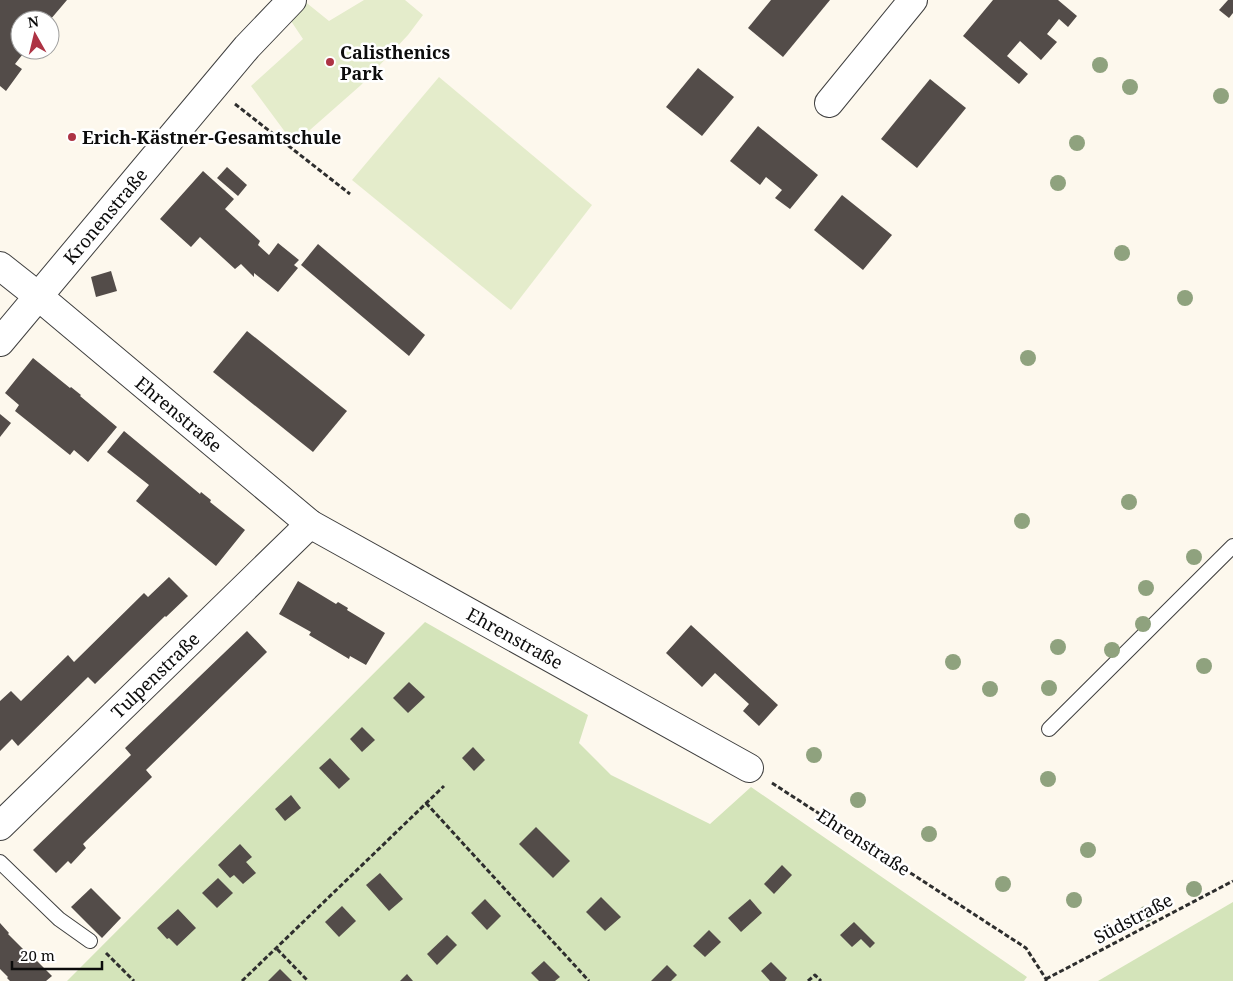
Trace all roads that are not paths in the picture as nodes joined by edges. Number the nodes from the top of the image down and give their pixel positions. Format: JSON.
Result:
{"nodes":[{"id":1,"x":292,"y":0,"type":"edge"},
{"id":2,"x":913,"y":0,"type":"edge"},
{"id":3,"x":828,"y":103,"type":"dead end"},
{"id":4,"x":0,"y":266,"type":"edge"},
{"id":5,"x":38,"y":296,"type":"junction"},
{"id":6,"x":0,"y":342,"type":"edge"},
{"id":7,"x":310,"y":524,"type":"junction"},
{"id":8,"x":1233,"y":546,"type":"edge"},
{"id":9,"x":1049,"y":729,"type":"dead end"},
{"id":10,"x":749,"y":768,"type":"road end"},
{"id":11,"x":0,"y":826,"type":"edge"},
{"id":12,"x":0,"y":862,"type":"edge"},
{"id":13,"x":90,"y":941,"type":"road end"}],
"edges":[{"from":1,"to":5,"type":"street","name":"Kronenstraße"},
{"from":2,"to":3,"type":"street"},
{"from":4,"to":5,"type":"street","name":"Ehrenstraße"},
{"from":5,"to":6,"type":"street","name":"Kronenstraße"},
{"from":5,"to":7,"type":"street","name":"Ehrenstraße"},
{"from":7,"to":10,"type":"street","name":"Ehrenstraße"},
{"from":7,"to":11,"type":"street","name":"Tulpenstraße"},
{"from":8,"to":9,"type":"lane"},
{"from":12,"to":13,"type":"lane"}]}
